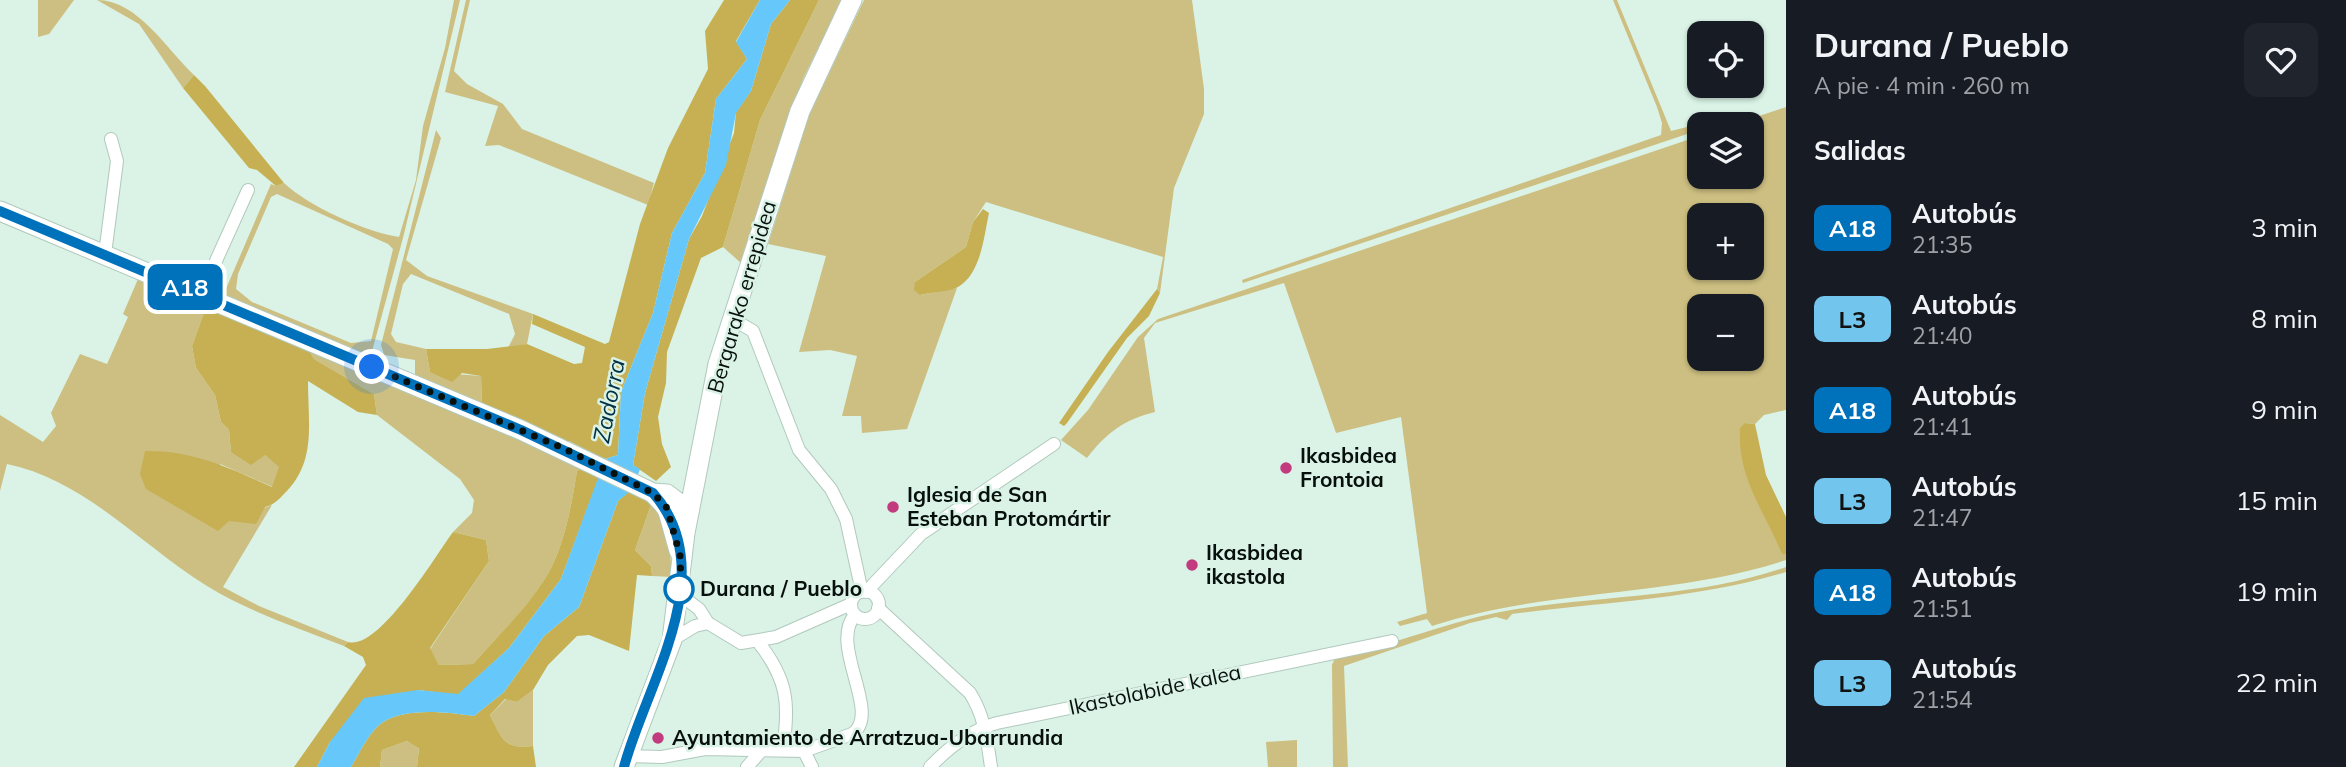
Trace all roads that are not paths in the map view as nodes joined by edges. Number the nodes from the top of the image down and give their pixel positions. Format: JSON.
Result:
{"nodes":[{"id":1,"x":852,"y":0,"type":"edge"},
{"id":2,"x":111,"y":139,"type":"dead end"},
{"id":3,"x":248,"y":190,"type":"dead end"},
{"id":4,"x":0,"y":211,"type":"edge"},
{"id":5,"x":105,"y":254,"type":"junction"},
{"id":6,"x":201,"y":294,"type":"junction"},
{"id":7,"x":734,"y":320,"type":"junction"},
{"id":8,"x":1054,"y":444,"type":"dead end"},
{"id":9,"x":695,"y":478,"type":"junction"},
{"id":10,"x":670,"y":503,"type":"junction"},
{"id":11,"x":689,"y":511,"type":"junction"},
{"id":12,"x":681,"y":559,"type":"junction"},
{"id":13,"x":864,"y":592,"type":"junction"},
{"id":14,"x":679,"y":594,"type":"junction"},
{"id":15,"x":878,"y":608,"type":"junction"},
{"id":16,"x":853,"y":609,"type":"junction"},
{"id":17,"x":708,"y":623,"type":"junction"},
{"id":18,"x":672,"y":640,"type":"junction"},
{"id":19,"x":1392,"y":640,"type":"dead end"},
{"id":20,"x":759,"y":643,"type":"junction"},
{"id":21,"x":985,"y":726,"type":"junction"},
{"id":22,"x":783,"y":748,"type":"junction"},
{"id":23,"x":761,"y":751,"type":"junction"},
{"id":24,"x":804,"y":751,"type":"junction"},
{"id":25,"x":626,"y":761,"type":"edge"},
{"id":26,"x":747,"y":767,"type":"edge"},
{"id":27,"x":812,"y":767,"type":"edge"},
{"id":28,"x":930,"y":767,"type":"edge"},
{"id":29,"x":990,"y":767,"type":"edge"}],
"edges":[{"from":1,"to":7,"type":"street","name":"Bergarako errepidea"},
{"from":2,"to":5,"type":"street"},
{"from":3,"to":6,"type":"street"},
{"from":4,"to":5,"type":"street"},
{"from":5,"to":6,"type":"street"},
{"from":6,"to":10,"type":"street"},
{"from":7,"to":9,"type":"street","name":"Bergarako errepidea"},
{"from":7,"to":13,"type":"street"},
{"from":8,"to":13,"type":"street"},
{"from":9,"to":10,"type":"street"},
{"from":9,"to":11,"type":"street","name":"Bergarako errepidea"},
{"from":10,"to":11,"type":"street"},
{"from":10,"to":12,"type":"street"},
{"from":11,"to":12,"type":"street","name":"Bergarako errepidea"},
{"from":12,"to":14,"type":"street","name":"Bergarako errepidea"},
{"from":13,"to":15,"type":"street"},
{"from":13,"to":16,"type":"street"},
{"from":14,"to":17,"type":"street"},
{"from":14,"to":18,"type":"street","name":"Bergarako errepidea"},
{"from":15,"to":16,"type":"street"},
{"from":15,"to":21,"type":"street"},
{"from":16,"to":20,"type":"street"},
{"from":16,"to":24,"type":"street"},
{"from":17,"to":18,"type":"street"},
{"from":17,"to":20,"type":"street"},
{"from":18,"to":25,"type":"street","name":"Bergarako errepidea"},
{"from":19,"to":21,"type":"street","name":"Ikastolabide kalea"},
{"from":20,"to":22,"type":"street"},
{"from":21,"to":28,"type":"street","name":"Ikastolabide kalea"},
{"from":21,"to":29,"type":"street"},
{"from":22,"to":23,"type":"street"},
{"from":22,"to":24,"type":"street"},
{"from":23,"to":25,"type":"street"},
{"from":23,"to":26,"type":"street"},
{"from":24,"to":27,"type":"street"}]}
